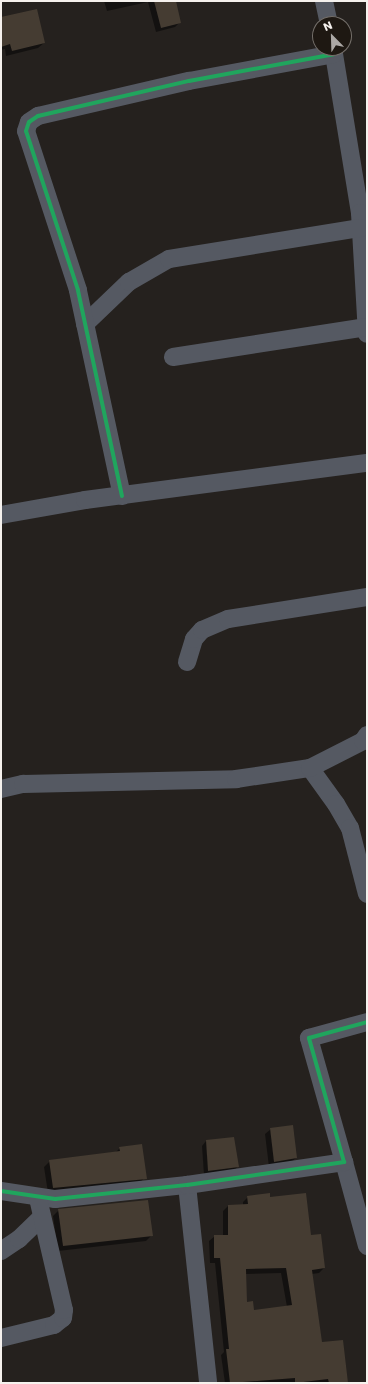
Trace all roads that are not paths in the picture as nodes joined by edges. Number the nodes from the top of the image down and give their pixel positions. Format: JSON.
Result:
{"nodes":[{"id":1,"x":324,"y":1,"type":"edge"},
{"id":2,"x":327,"y":16,"type":"edge"},
{"id":3,"x":312,"y":56,"type":"edge"},
{"id":4,"x":335,"y":56,"type":"edge"},
{"id":5,"x":361,"y":228,"type":"junction"},
{"id":6,"x":85,"y":324,"type":"junction"},
{"id":7,"x":367,"y":327,"type":"edge"},
{"id":8,"x":367,"y":334,"type":"edge"},
{"id":9,"x":173,"y":357,"type":"dead end"},
{"id":10,"x":367,"y":463,"type":"edge"},
{"id":11,"x":122,"y":496,"type":"junction"},
{"id":12,"x":1,"y":515,"type":"edge"},
{"id":13,"x":367,"y":597,"type":"edge"},
{"id":14,"x":187,"y":662,"type":"dead end"},
{"id":15,"x":367,"y":735,"type":"edge"},
{"id":16,"x":310,"y":768,"type":"junction"},
{"id":17,"x":1,"y":790,"type":"edge"},
{"id":18,"x":367,"y":894,"type":"edge"},
{"id":19,"x":367,"y":1022,"type":"edge"},
{"id":20,"x":344,"y":1162,"type":"junction"},
{"id":21,"x":187,"y":1185,"type":"junction"},
{"id":22,"x":1,"y":1191,"type":"edge"},
{"id":23,"x":38,"y":1198,"type":"junction"},
{"id":24,"x":42,"y":1217,"type":"junction"},
{"id":25,"x":367,"y":1246,"type":"edge"},
{"id":26,"x":1,"y":1251,"type":"edge"},
{"id":27,"x":1,"y":1338,"type":"edge"},
{"id":28,"x":208,"y":1383,"type":"edge"}],
"edges":[{"from":1,"to":2,"type":"street"},
{"from":3,"to":6,"type":"street"},
{"from":4,"to":5,"type":"street"},
{"from":5,"to":6,"type":"street"},
{"from":5,"to":7,"type":"street"},
{"from":6,"to":11,"type":"street"},
{"from":7,"to":8,"type":"street"},
{"from":7,"to":9,"type":"street"},
{"from":10,"to":11,"type":"street"},
{"from":11,"to":12,"type":"street"},
{"from":13,"to":14,"type":"street"},
{"from":15,"to":16,"type":"street"},
{"from":16,"to":17,"type":"street"},
{"from":16,"to":18,"type":"street"},
{"from":19,"to":20,"type":"street"},
{"from":20,"to":21,"type":"street"},
{"from":20,"to":25,"type":"street"},
{"from":21,"to":23,"type":"street"},
{"from":21,"to":28,"type":"street"},
{"from":22,"to":23,"type":"street"},
{"from":23,"to":24,"type":"street"},
{"from":24,"to":26,"type":"street"},
{"from":24,"to":27,"type":"street"}]}
